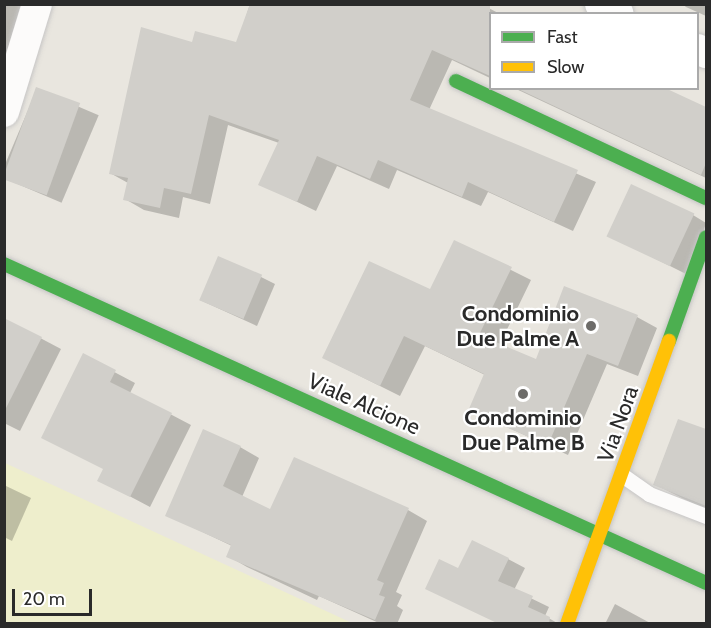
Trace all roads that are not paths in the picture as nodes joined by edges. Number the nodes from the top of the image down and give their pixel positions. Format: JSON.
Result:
{"nodes":[{"id":1,"x":37,"y":4,"type":"edge"},
{"id":2,"x":600,"y":4,"type":"edge"},
{"id":3,"x":615,"y":12,"type":"edge"},
{"id":4,"x":456,"y":81,"type":"dead end"},
{"id":5,"x":4,"y":112,"type":"edge"},
{"id":6,"x":706,"y":198,"type":"edge"},
{"id":7,"x":706,"y":237,"type":"edge"},
{"id":8,"x":4,"y":264,"type":"edge"},
{"id":9,"x":622,"y":475,"type":"junction"},
{"id":10,"x":706,"y":516,"type":"edge"},
{"id":11,"x":600,"y":534,"type":"junction"},
{"id":12,"x":706,"y":583,"type":"edge"},
{"id":13,"x":567,"y":624,"type":"edge"}],
"edges":[{"from":1,"to":5,"type":"street"},
{"from":2,"to":3,"type":"street"},
{"from":4,"to":6,"type":"street"},
{"from":7,"to":9,"type":"street","name":"Via Nora"},
{"from":8,"to":11,"type":"street","name":"Viale Alcione"},
{"from":9,"to":10,"type":"lane"},
{"from":9,"to":11,"type":"street","name":"Via Nora"},
{"from":11,"to":12,"type":"street","name":"Viale Alcione"},
{"from":11,"to":13,"type":"street","name":"Via Nora"}]}
